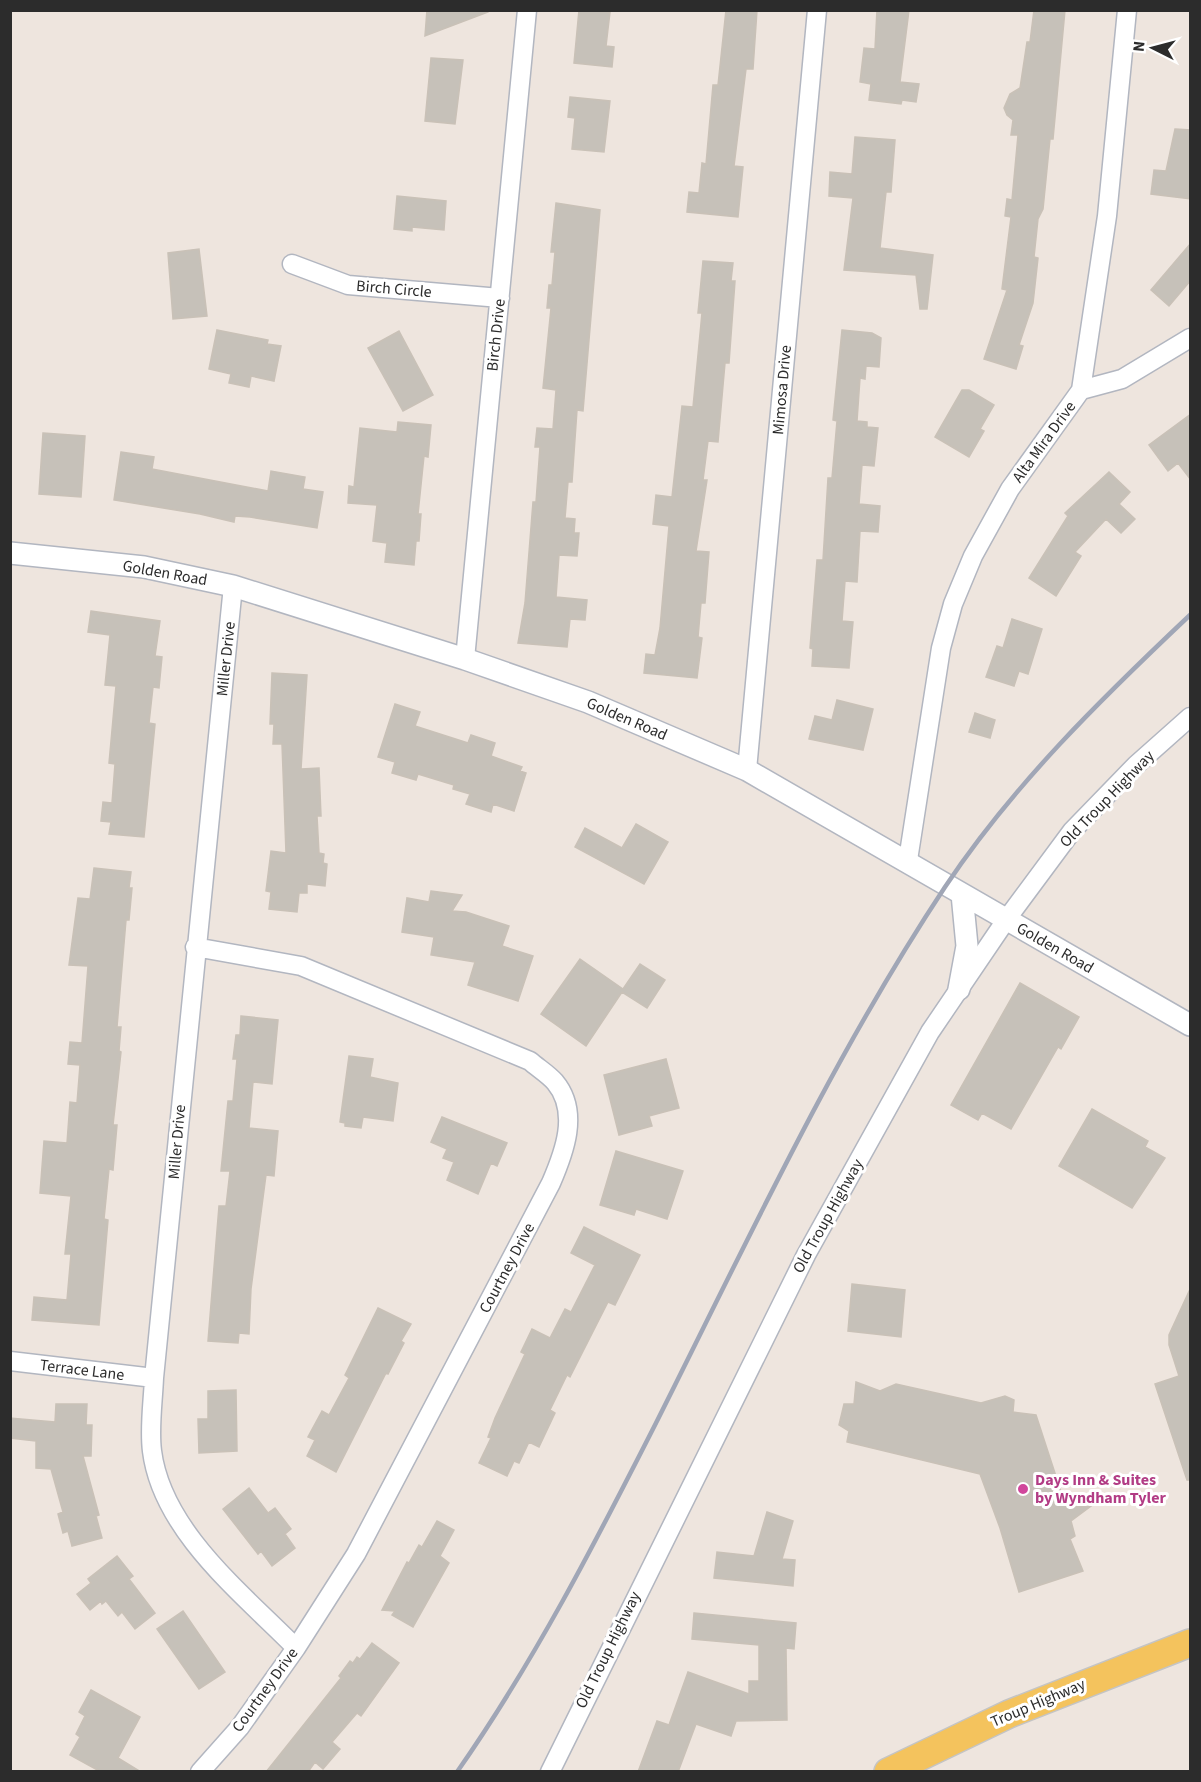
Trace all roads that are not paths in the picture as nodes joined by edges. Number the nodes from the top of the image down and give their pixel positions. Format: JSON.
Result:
{"nodes":[{"id":1,"x":527,"y":10,"type":"edge"},
{"id":2,"x":817,"y":10,"type":"edge"},
{"id":3,"x":1127,"y":10,"type":"edge"},
{"id":4,"x":292,"y":264,"type":"dead end"},
{"id":5,"x":500,"y":298,"type":"junction"},
{"id":6,"x":1191,"y":338,"type":"edge"},
{"id":7,"x":1082,"y":390,"type":"junction"},
{"id":8,"x":10,"y":553,"type":"edge"},
{"id":9,"x":233,"y":586,"type":"junction"},
{"id":10,"x":465,"y":659,"type":"junction"},
{"id":11,"x":1191,"y":717,"type":"edge"},
{"id":12,"x":747,"y":770,"type":"junction"},
{"id":13,"x":908,"y":860,"type":"junction"},
{"id":14,"x":962,"y":894,"type":"junction"},
{"id":15,"x":1006,"y":920,"type":"junction"},
{"id":16,"x":195,"y":947,"type":"junction"},
{"id":17,"x":959,"y":989,"type":"junction"},
{"id":18,"x":1191,"y":1025,"type":"edge"},
{"id":19,"x":10,"y":1361,"type":"edge"},
{"id":20,"x":154,"y":1378,"type":"junction"},
{"id":21,"x":1191,"y":1643,"type":"edge"},
{"id":22,"x":296,"y":1648,"type":"junction"},
{"id":23,"x":201,"y":1772,"type":"edge"},
{"id":24,"x":550,"y":1772,"type":"edge"},
{"id":25,"x":888,"y":1772,"type":"edge"}],
"edges":[{"from":1,"to":5,"type":"street","name":"Birch Drive"},
{"from":2,"to":12,"type":"street","name":"Mimosa Drive"},
{"from":3,"to":7,"type":"street","name":"Alta Mira Drive"},
{"from":4,"to":5,"type":"street","name":"Birch Circle"},
{"from":5,"to":10,"type":"street","name":"Birch Drive"},
{"from":6,"to":7,"type":"street"},
{"from":7,"to":13,"type":"street","name":"Alta Mira Drive"},
{"from":8,"to":9,"type":"street","name":"Golden Road"},
{"from":9,"to":10,"type":"street","name":"Golden Road"},
{"from":9,"to":16,"type":"street","name":"Miller Drive"},
{"from":10,"to":12,"type":"street","name":"Golden Road"},
{"from":11,"to":15,"type":"street","name":"Old Troup Highway"},
{"from":12,"to":13,"type":"street","name":"Golden Road"},
{"from":13,"to":14,"type":"street","name":"Golden Road"},
{"from":14,"to":15,"type":"street","name":"Golden Road"},
{"from":14,"to":17,"type":"street"},
{"from":15,"to":17,"type":"street","name":"Old Troup Highway"},
{"from":15,"to":18,"type":"street","name":"Golden Road"},
{"from":16,"to":20,"type":"street","name":"Miller Drive"},
{"from":16,"to":22,"type":"street","name":"Courtney Drive"},
{"from":17,"to":24,"type":"street","name":"Old Troup Highway"},
{"from":19,"to":20,"type":"street","name":"Terrace Lane"},
{"from":20,"to":22,"type":"street","name":"Miller Drive"},
{"from":21,"to":25,"type":"main road","name":"Troup Highway"},
{"from":22,"to":23,"type":"street","name":"Courtney Drive"}]}
